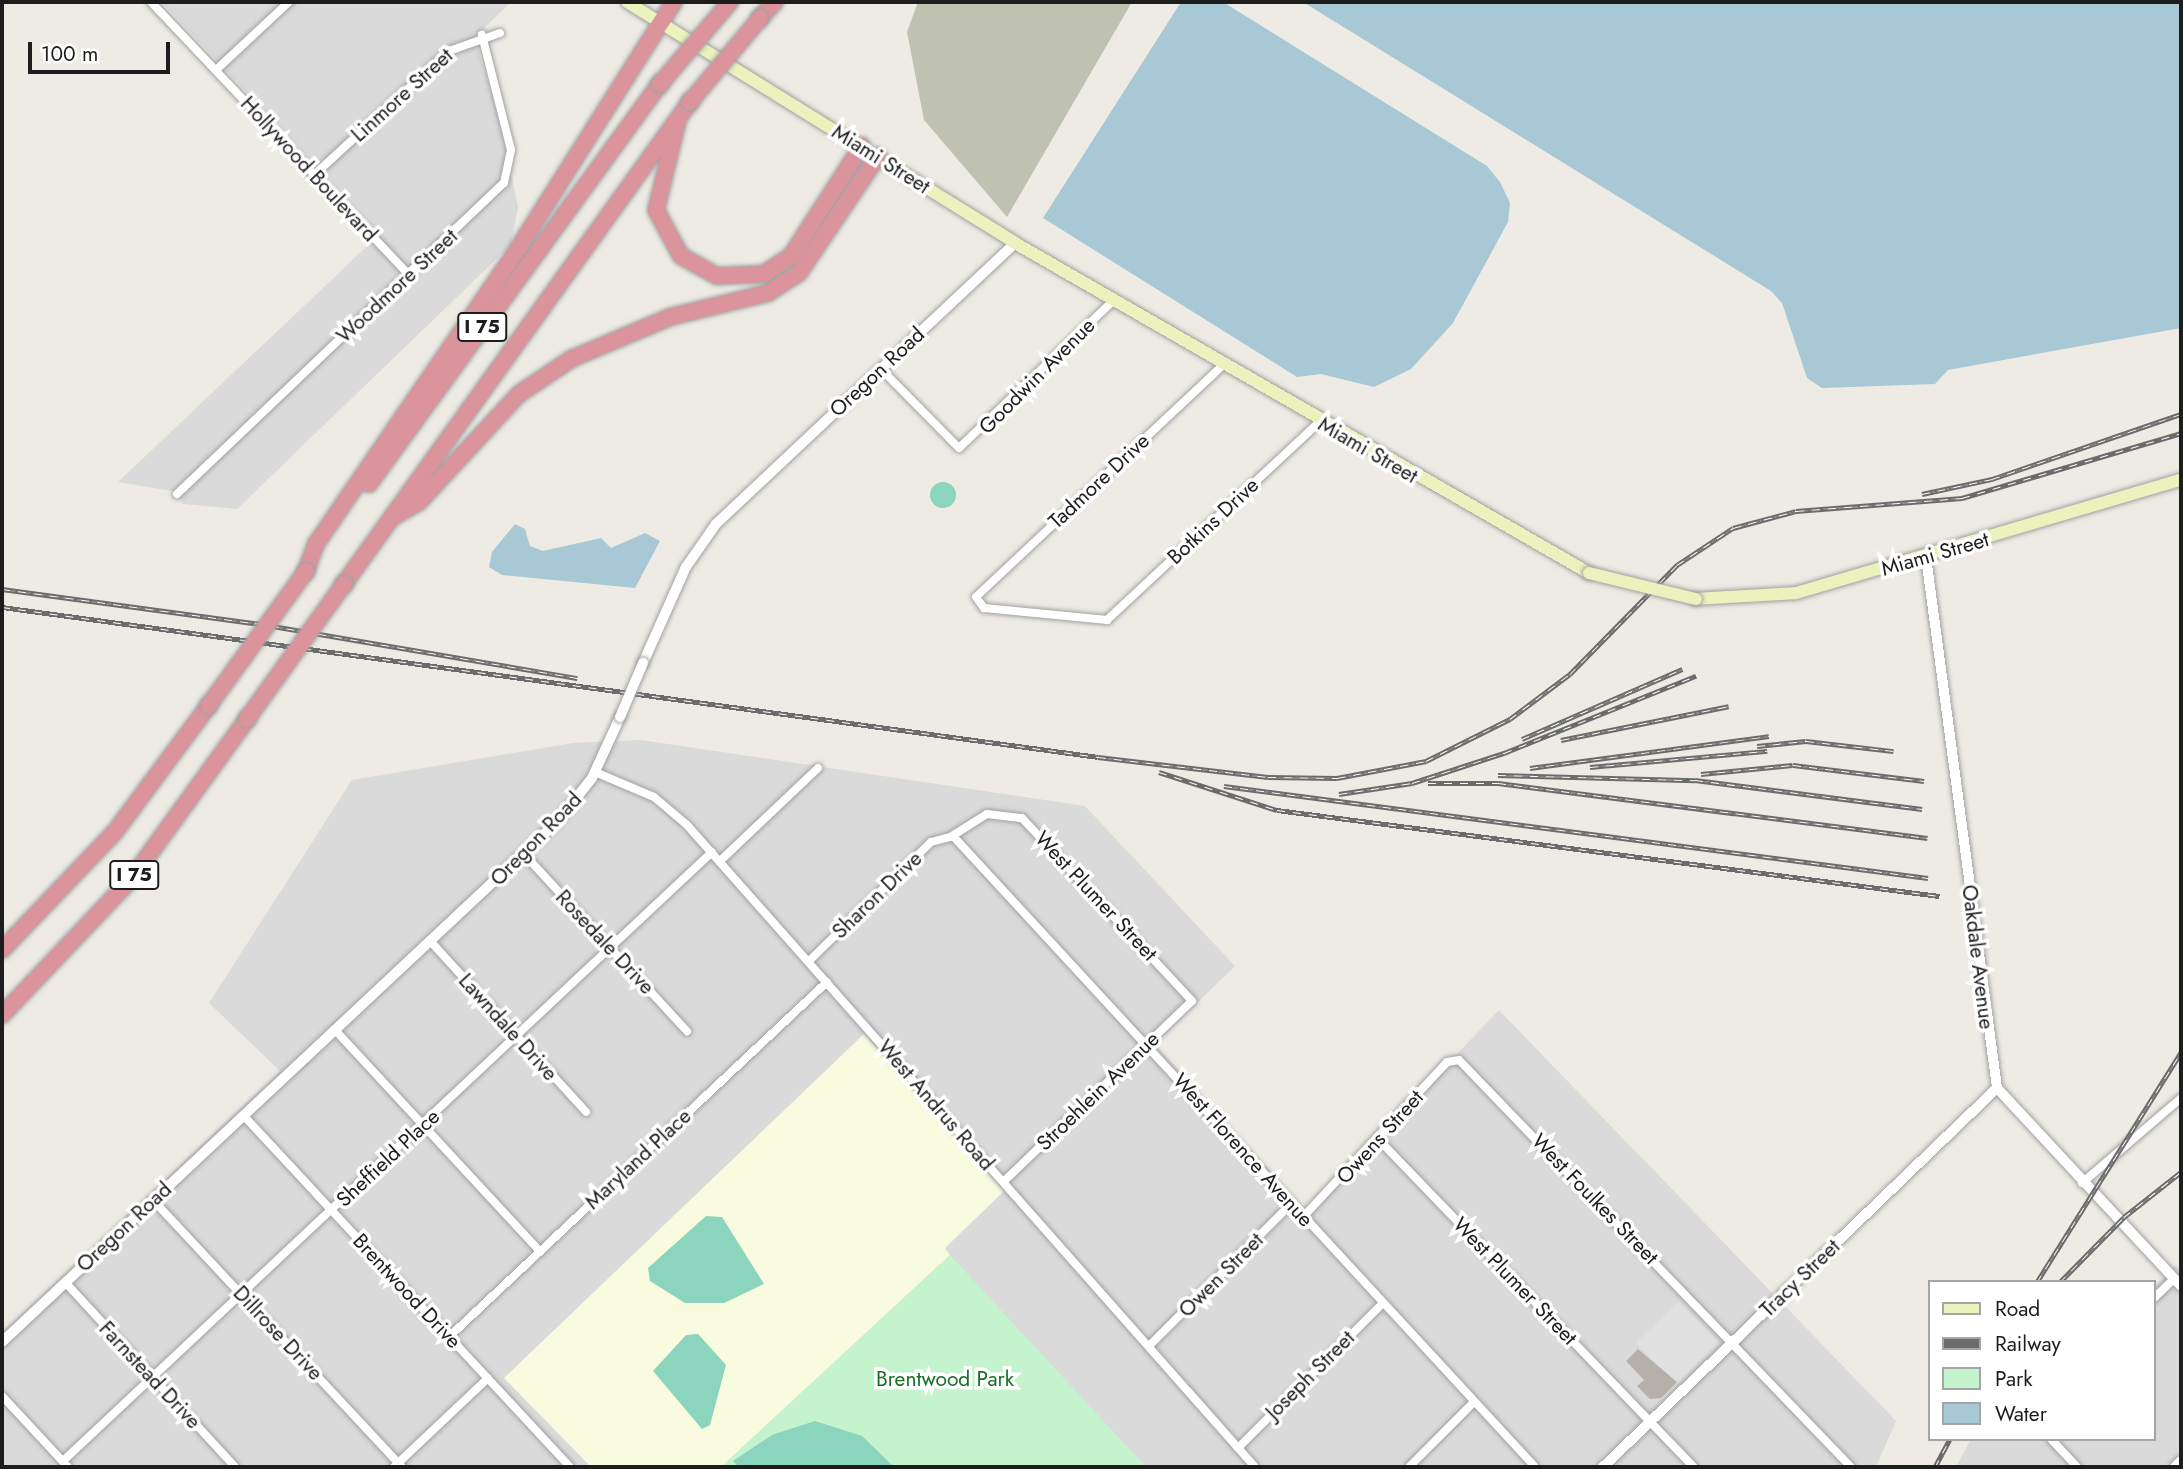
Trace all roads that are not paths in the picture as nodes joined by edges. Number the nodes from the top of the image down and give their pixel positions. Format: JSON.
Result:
{"nodes":[{"id":1,"x":151,"y":2,"type":"edge"},
{"id":2,"x":289,"y":2,"type":"edge"},
{"id":3,"x":627,"y":2,"type":"edge"},
{"id":4,"x":674,"y":2,"type":"edge"},
{"id":5,"x":730,"y":2,"type":"edge"},
{"id":6,"x":775,"y":2,"type":"edge"},
{"id":7,"x":658,"y":21,"type":"junction"},
{"id":8,"x":500,"y":33,"type":"dead end"},
{"id":9,"x":482,"y":35,"type":"junction"},
{"id":10,"x":216,"y":70,"type":"junction"},
{"id":11,"x":678,"y":117,"type":"junction"},
{"id":12,"x":862,"y":146,"type":"junction"},
{"id":13,"x":878,"y":156,"type":"junction"},
{"id":14,"x":313,"y":177,"type":"junction"},
{"id":15,"x":1015,"y":243,"type":"junction"},
{"id":16,"x":409,"y":275,"type":"junction"},
{"id":17,"x":1113,"y":301,"type":"junction"},
{"id":18,"x":1222,"y":366,"type":"junction"},
{"id":19,"x":881,"y":369,"type":"junction"},
{"id":20,"x":1319,"y":422,"type":"junction"},
{"id":21,"x":2181,"y":480,"type":"edge"},
{"id":22,"x":177,"y":494,"type":"dead end"},
{"id":23,"x":391,"y":519,"type":"junction"},
{"id":24,"x":1926,"y":557,"type":"junction"},
{"id":25,"x":306,"y":571,"type":"junction"},
{"id":26,"x":1107,"y":620,"type":"joint"},
{"id":27,"x":818,"y":768,"type":"dead end"},
{"id":28,"x":595,"y":772,"type":"junction"},
{"id":29,"x":951,"y":835,"type":"junction"},
{"id":30,"x":712,"y":852,"type":"junction"},
{"id":31,"x":524,"y":854,"type":"junction"},
{"id":32,"x":720,"y":861,"type":"junction"},
{"id":33,"x":430,"y":942,"type":"junction"},
{"id":34,"x":611,"y":948,"type":"junction"},
{"id":35,"x":2,"y":950,"type":"edge"},
{"id":36,"x":809,"y":961,"type":"junction"},
{"id":37,"x":827,"y":982,"type":"junction"},
{"id":38,"x":1192,"y":1001,"type":"joint"},
{"id":39,"x":2,"y":1014,"type":"edge"},
{"id":40,"x":335,"y":1030,"type":"junction"},
{"id":41,"x":687,"y":1031,"type":"dead end"},
{"id":42,"x":518,"y":1037,"type":"junction"},
{"id":43,"x":1148,"y":1044,"type":"junction"},
{"id":44,"x":1455,"y":1058,"type":"joint"},
{"id":45,"x":1997,"y":1088,"type":"junction"},
{"id":46,"x":2181,"y":1098,"type":"edge"},
{"id":47,"x":586,"y":1112,"type":"dead end"},
{"id":48,"x":243,"y":1115,"type":"junction"},
{"id":49,"x":423,"y":1125,"type":"junction"},
{"id":50,"x":1380,"y":1140,"type":"junction"},
{"id":51,"x":1004,"y":1181,"type":"junction"},
{"id":52,"x":2082,"y":1183,"type":"junction"},
{"id":53,"x":153,"y":1200,"type":"junction"},
{"id":54,"x":1292,"y":1203,"type":"junction"},
{"id":55,"x":332,"y":1210,"type":"junction"},
{"id":56,"x":1304,"y":1216,"type":"junction"},
{"id":57,"x":540,"y":1251,"type":"junction"},
{"id":58,"x":65,"y":1282,"type":"junction"},
{"id":59,"x":2178,"y":1283,"type":"edge"},
{"id":60,"x":242,"y":1294,"type":"junction"},
{"id":61,"x":2155,"y":1298,"type":"edge"},
{"id":62,"x":1383,"y":1303,"type":"junction"},
{"id":63,"x":450,"y":1336,"type":"junction"},
{"id":64,"x":2,"y":1342,"type":"edge"},
{"id":65,"x":1733,"y":1343,"type":"junction"},
{"id":66,"x":1149,"y":1346,"type":"junction"},
{"id":67,"x":153,"y":1378,"type":"junction"},
{"id":68,"x":488,"y":1378,"type":"junction"},
{"id":69,"x":2,"y":1396,"type":"edge"},
{"id":70,"x":1474,"y":1402,"type":"junction"},
{"id":71,"x":1650,"y":1421,"type":"junction"},
{"id":72,"x":2053,"y":1441,"type":"edge"},
{"id":73,"x":1238,"y":1448,"type":"junction"},
{"id":74,"x":2181,"y":1461,"type":"edge"},
{"id":75,"x":66,"y":1464,"type":"edge"},
{"id":76,"x":398,"y":1466,"type":"edge"},
{"id":77,"x":235,"y":1467,"type":"edge"},
{"id":78,"x":570,"y":1467,"type":"edge"},
{"id":79,"x":1255,"y":1467,"type":"edge"},
{"id":80,"x":1409,"y":1467,"type":"edge"},
{"id":81,"x":1535,"y":1467,"type":"edge"},
{"id":82,"x":1603,"y":1467,"type":"edge"},
{"id":83,"x":1694,"y":1467,"type":"edge"},
{"id":84,"x":1851,"y":1467,"type":"edge"},
{"id":85,"x":2077,"y":1467,"type":"edge"},
{"id":86,"x":2175,"y":1467,"type":"edge"}],
"edges":[{"from":1,"to":10,"type":"street","name":"Hollywood Boulevard"},
{"from":2,"to":10,"type":"street"},
{"from":3,"to":7,"type":"main road","name":"Miami Street"},
{"from":4,"to":7,"type":"highway"},
{"from":5,"to":25,"type":"highway","name":"I 75","number":"I 75","bridge":true},
{"from":6,"to":11,"type":"highway","number":"I 75","bridge":true},
{"from":7,"to":12,"type":"main road","name":"Miami Street"},
{"from":7,"to":25,"type":"highway"},
{"from":8,"to":9,"type":"street","name":"Linmore Street"},
{"from":9,"to":14,"type":"street","name":"Linmore Street"},
{"from":9,"to":16,"type":"street","name":"Woodmore Street"},
{"from":10,"to":14,"type":"street","name":"Hollywood Boulevard"},
{"from":11,"to":12,"type":"highway"},
{"from":11,"to":23,"type":"highway","number":"I 75"},
{"from":12,"to":13,"type":"main road","name":"Miami Street"},
{"from":13,"to":15,"type":"main road","name":"Miami Street"},
{"from":13,"to":23,"type":"highway"},
{"from":14,"to":16,"type":"street","name":"Hollywood Boulevard"},
{"from":15,"to":17,"type":"main road","name":"Miami Street"},
{"from":15,"to":19,"type":"street","name":"Oregon Road"},
{"from":16,"to":22,"type":"street","name":"Woodmore Street"},
{"from":17,"to":18,"type":"main road","name":"Miami Street"},
{"from":17,"to":19,"type":"street","name":"Goodwin Avenue"},
{"from":18,"to":20,"type":"main road","name":"Miami Street"},
{"from":18,"to":26,"type":"street","name":"Tadmore Drive"},
{"from":19,"to":28,"type":"street","name":"Oregon Road","bridge":true},
{"from":20,"to":24,"type":"main road","name":"Miami Street","bridge":true},
{"from":20,"to":26,"type":"street","name":"Botkins Drive"},
{"from":21,"to":24,"type":"main road","name":"Miami Street"},
{"from":23,"to":39,"type":"highway","name":"I 75","number":"I 75","bridge":true},
{"from":24,"to":45,"type":"street","name":"Oakdale Avenue"},
{"from":25,"to":35,"type":"highway","name":"I 75","number":"I 75","bridge":true},
{"from":27,"to":32,"type":"street"},
{"from":28,"to":30,"type":"street","name":"West Andrus Road"},
{"from":28,"to":31,"type":"street","name":"Oregon Road"},
{"from":29,"to":36,"type":"street","name":"Sharon Drive"},
{"from":29,"to":38,"type":"street","name":"West Plumer Street"},
{"from":29,"to":43,"type":"street","name":"West Florence Avenue"},
{"from":30,"to":32,"type":"street","name":"West Andrus Road"},
{"from":30,"to":34,"type":"street","name":"Sheffield Place"},
{"from":31,"to":33,"type":"street","name":"Oregon Road"},
{"from":31,"to":34,"type":"street","name":"Rosedale Drive"},
{"from":32,"to":36,"type":"street","name":"West Andrus Road"},
{"from":33,"to":40,"type":"street","name":"Oregon Road"},
{"from":33,"to":42,"type":"street","name":"Lawndale Drive"},
{"from":34,"to":41,"type":"street","name":"Rosedale Drive"},
{"from":34,"to":42,"type":"street","name":"Sheffield Place"},
{"from":36,"to":37,"type":"street","name":"West Andrus Road"},
{"from":37,"to":51,"type":"street","name":"West Andrus Road"},
{"from":37,"to":57,"type":"street","name":"Maryland Place"},
{"from":38,"to":43,"type":"street","name":"Stroehlein Avenue"},
{"from":40,"to":48,"type":"street","name":"Oregon Road"},
{"from":40,"to":49,"type":"street"},
{"from":42,"to":47,"type":"street","name":"Lawndale Drive"},
{"from":42,"to":49,"type":"street","name":"Sheffield Place"},
{"from":43,"to":51,"type":"street","name":"Stroehlein Avenue"},
{"from":43,"to":54,"type":"street","name":"West Florence Avenue"},
{"from":44,"to":50,"type":"street","name":"Owens Street"},
{"from":44,"to":65,"type":"street","name":"West Foulkes Street"},
{"from":45,"to":52,"type":"street"},
{"from":45,"to":65,"type":"street","name":"Tracy Street"},
{"from":46,"to":52,"type":"street"},
{"from":48,"to":53,"type":"street","name":"Oregon Road"},
{"from":48,"to":55,"type":"street","name":"Brentwood Drive"},
{"from":49,"to":55,"type":"street","name":"Sheffield Place"},
{"from":49,"to":57,"type":"street"},
{"from":50,"to":56,"type":"street","name":"Owens Street"},
{"from":50,"to":71,"type":"street","name":"West Plumer Street"},
{"from":51,"to":66,"type":"street","name":"West Andrus Road"},
{"from":52,"to":59,"type":"street"},
{"from":53,"to":58,"type":"street","name":"Oregon Road"},
{"from":53,"to":60,"type":"street","name":"Dillrose Drive"},
{"from":54,"to":56,"type":"street","name":"West Florence Avenue"},
{"from":54,"to":66,"type":"street","name":"Owen Street"},
{"from":55,"to":60,"type":"street","name":"Sheffield Place"},
{"from":55,"to":63,"type":"street","name":"Brentwood Drive"},
{"from":56,"to":62,"type":"street","name":"West Florence Avenue"},
{"from":57,"to":63,"type":"street","name":"Maryland Place"},
{"from":58,"to":64,"type":"street","name":"Oregon Road"},
{"from":58,"to":67,"type":"street","name":"Farnstead Drive"},
{"from":59,"to":61,"type":"street"},
{"from":60,"to":67,"type":"street","name":"Sheffield Place"},
{"from":60,"to":76,"type":"street","name":"Dillrose Drive"},
{"from":62,"to":70,"type":"street","name":"West Florence Avenue"},
{"from":62,"to":73,"type":"street","name":"Joseph Street"},
{"from":63,"to":68,"type":"street","name":"Brentwood Drive"},
{"from":65,"to":71,"type":"street","name":"Tracy Street"},
{"from":65,"to":84,"type":"street","name":"West Foulkes Street"},
{"from":66,"to":73,"type":"street","name":"West Andrus Road"},
{"from":67,"to":75,"type":"street","name":"Sheffield Place"},
{"from":67,"to":77,"type":"street","name":"Farnstead Drive"},
{"from":68,"to":76,"type":"street"},
{"from":68,"to":78,"type":"street","name":"Brentwood Drive"},
{"from":69,"to":75,"type":"street"},
{"from":70,"to":80,"type":"street"},
{"from":70,"to":81,"type":"street","name":"West Florence Avenue"},
{"from":71,"to":82,"type":"street","name":"Tracy Street"},
{"from":71,"to":83,"type":"street","name":"West Plumer Street"},
{"from":72,"to":85,"type":"street"},
{"from":73,"to":79,"type":"street","name":"West Andrus Road"},
{"from":74,"to":86,"type":"street"}]}
